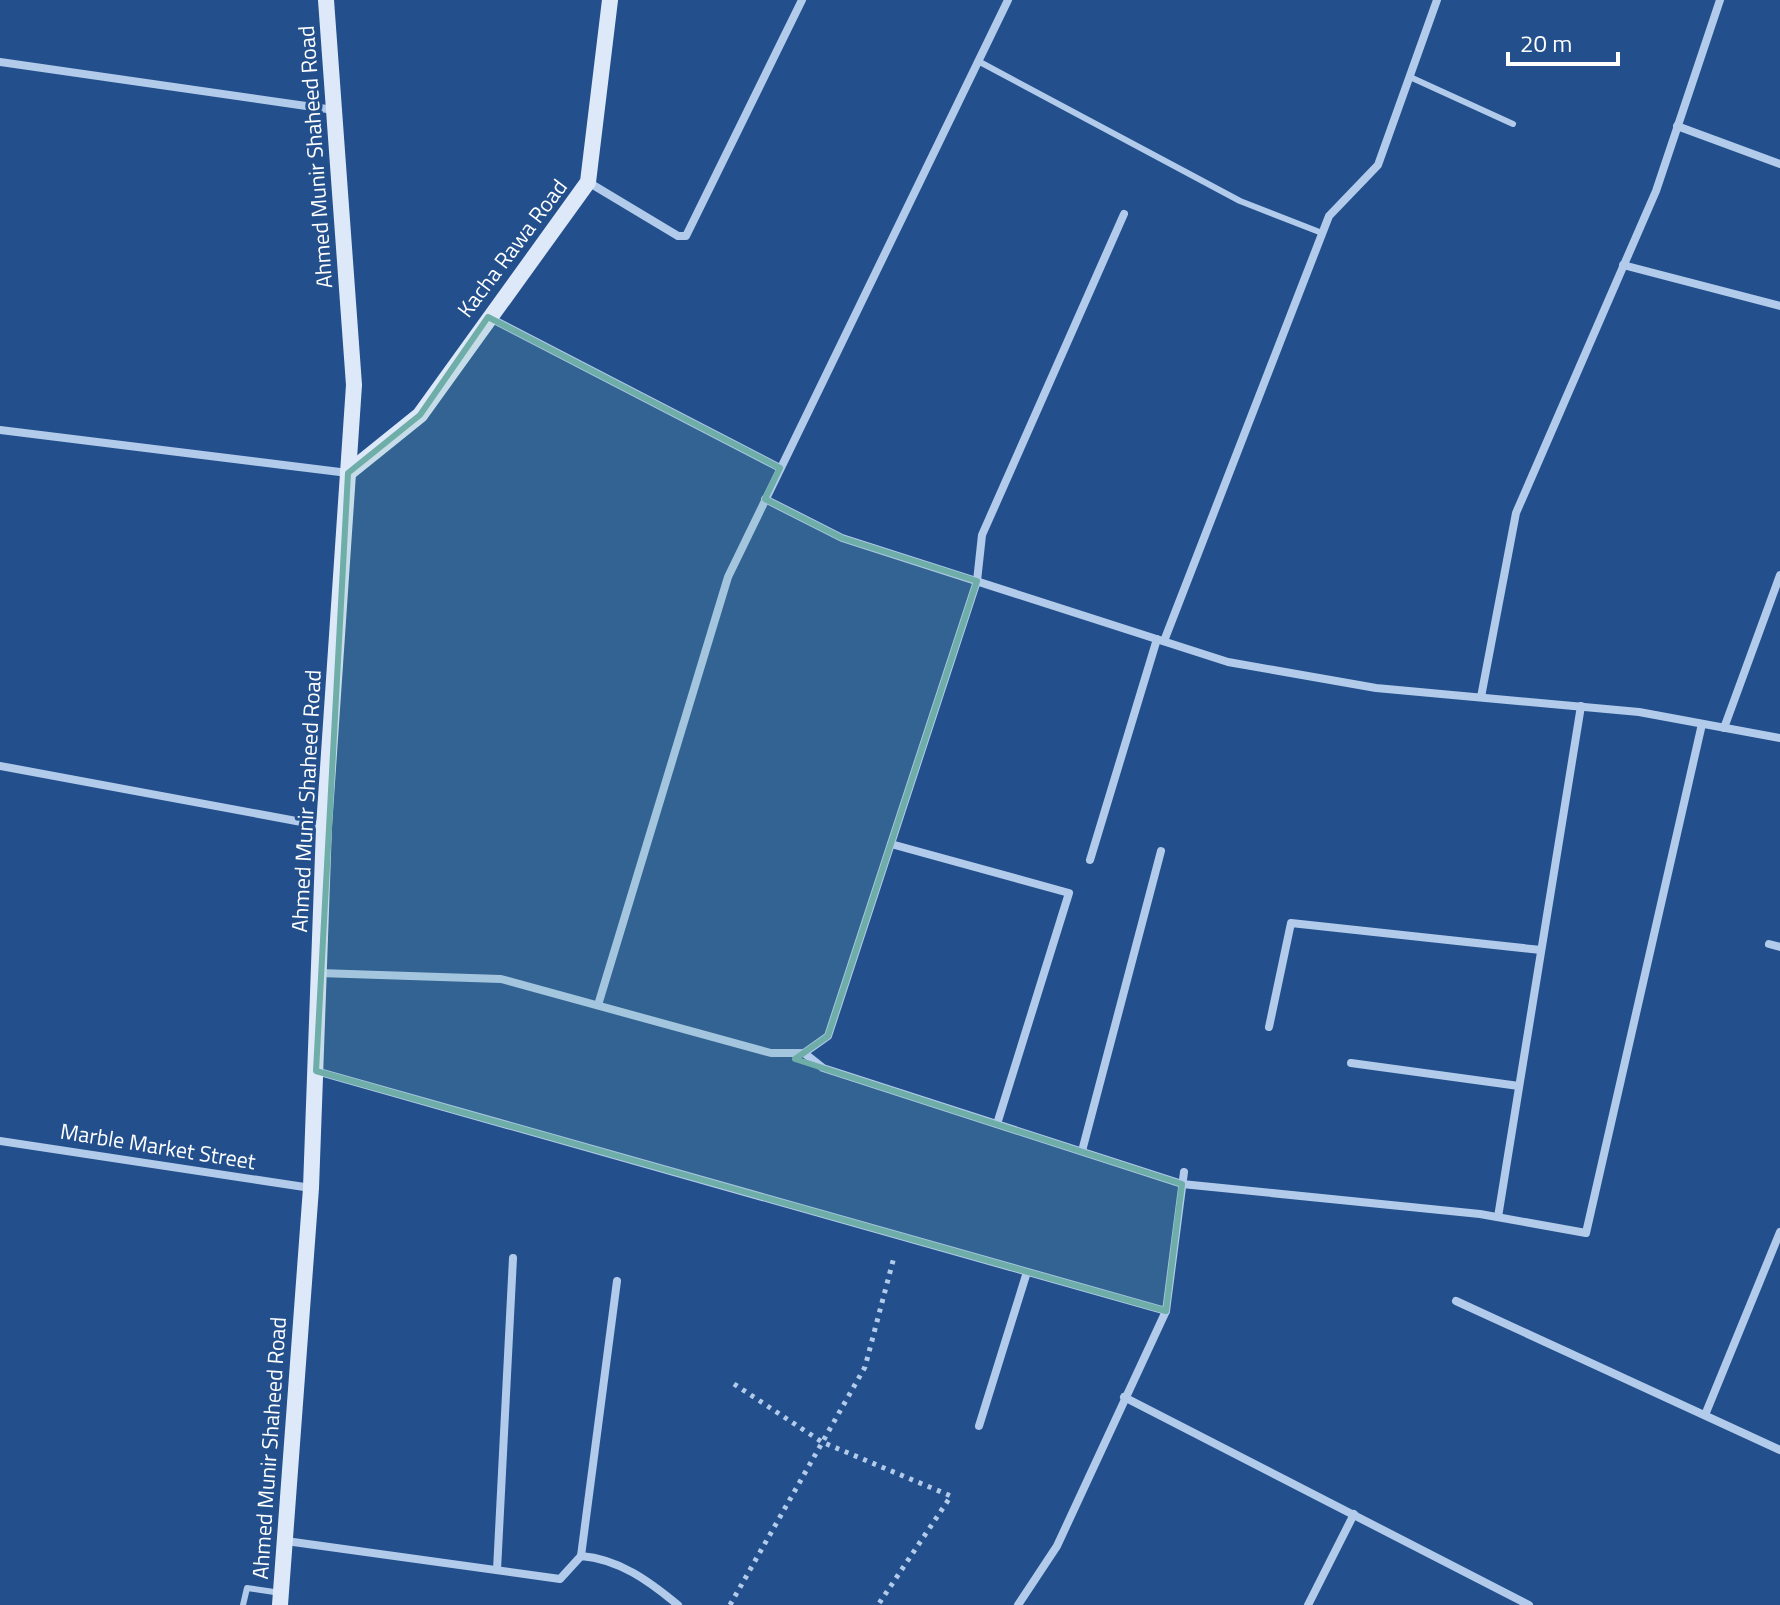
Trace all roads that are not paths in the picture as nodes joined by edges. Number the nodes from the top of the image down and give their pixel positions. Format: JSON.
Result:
{"nodes":[{"id":1,"x":326,"y":0,"type":"edge"},
{"id":2,"x":610,"y":0,"type":"edge"},
{"id":3,"x":802,"y":0,"type":"edge"},
{"id":4,"x":1008,"y":0,"type":"edge"},
{"id":5,"x":1437,"y":0,"type":"edge"},
{"id":6,"x":1720,"y":0,"type":"edge"},
{"id":7,"x":978,"y":61,"type":"junction"},
{"id":8,"x":0,"y":62,"type":"edge"},
{"id":9,"x":1410,"y":77,"type":"junction"},
{"id":10,"x":334,"y":110,"type":"junction"},
{"id":11,"x":1513,"y":124,"type":"dead end"},
{"id":12,"x":1677,"y":126,"type":"junction"},
{"id":13,"x":1780,"y":164,"type":"edge"},
{"id":14,"x":588,"y":182,"type":"junction"},
{"id":15,"x":1124,"y":214,"type":"dead end"},
{"id":16,"x":1322,"y":233,"type":"junction"},
{"id":17,"x":1623,"y":265,"type":"junction"},
{"id":18,"x":1780,"y":306,"type":"edge"},
{"id":19,"x":488,"y":317,"type":"junction"},
{"id":20,"x":0,"y":430,"type":"edge"},
{"id":21,"x":780,"y":468,"type":"junction"},
{"id":22,"x":348,"y":473,"type":"junction"},
{"id":23,"x":765,"y":499,"type":"junction"},
{"id":24,"x":1780,"y":575,"type":"edge"},
{"id":25,"x":977,"y":581,"type":"junction"},
{"id":26,"x":1161,"y":640,"type":"junction"},
{"id":27,"x":1481,"y":697,"type":"junction"},
{"id":28,"x":1581,"y":706,"type":"junction"},
{"id":29,"x":1702,"y":724,"type":"junction"},
{"id":30,"x":1724,"y":728,"type":"junction"},
{"id":31,"x":1780,"y":738,"type":"edge"},
{"id":32,"x":0,"y":766,"type":"edge"},
{"id":33,"x":324,"y":827,"type":"junction"},
{"id":34,"x":891,"y":844,"type":"junction"},
{"id":35,"x":1161,"y":851,"type":"dead end"},
{"id":36,"x":1090,"y":860,"type":"dead end"},
{"id":37,"x":1769,"y":944,"type":"dead end"},
{"id":38,"x":1780,"y":947,"type":"edge"},
{"id":39,"x":1541,"y":950,"type":"junction"},
{"id":40,"x":319,"y":973,"type":"junction"},
{"id":41,"x":598,"y":1005,"type":"junction"},
{"id":42,"x":1269,"y":1027,"type":"dead end"},
{"id":43,"x":804,"y":1053,"type":"junction"},
{"id":44,"x":1351,"y":1063,"type":"dead end"},
{"id":45,"x":316,"y":1071,"type":"junction"},
{"id":46,"x":1519,"y":1086,"type":"junction"},
{"id":47,"x":997,"y":1124,"type":"junction"},
{"id":48,"x":0,"y":1141,"type":"edge"},
{"id":49,"x":1082,"y":1151,"type":"junction"},
{"id":50,"x":1184,"y":1172,"type":"dead end"},
{"id":51,"x":1182,"y":1184,"type":"junction"},
{"id":52,"x":311,"y":1188,"type":"junction"},
{"id":53,"x":1498,"y":1217,"type":"junction"},
{"id":54,"x":1780,"y":1232,"type":"edge"},
{"id":55,"x":513,"y":1258,"type":"dead end"},
{"id":56,"x":1027,"y":1272,"type":"junction"},
{"id":57,"x":617,"y":1281,"type":"dead end"},
{"id":58,"x":1456,"y":1301,"type":"dead end"},
{"id":59,"x":1166,"y":1311,"type":"junction"},
{"id":60,"x":1124,"y":1397,"type":"junction"},
{"id":61,"x":1705,"y":1415,"type":"junction"},
{"id":62,"x":979,"y":1426,"type":"dead end"},
{"id":63,"x":1780,"y":1450,"type":"edge"},
{"id":64,"x":1354,"y":1514,"type":"junction"},
{"id":65,"x":285,"y":1541,"type":"junction"},
{"id":66,"x":581,"y":1556,"type":"junction"},
{"id":67,"x":497,"y":1570,"type":"junction"},
{"id":68,"x":280,"y":1599,"type":"edge"},
{"id":69,"x":243,"y":1605,"type":"edge"},
{"id":70,"x":678,"y":1605,"type":"edge"},
{"id":71,"x":1018,"y":1605,"type":"edge"},
{"id":72,"x":1308,"y":1605,"type":"edge"},
{"id":73,"x":1529,"y":1605,"type":"edge"}],
"edges":[{"from":1,"to":10,"type":"street","name":"Ahmed Munir Shaheed Road"},
{"from":2,"to":14,"type":"street","name":"Kacha Rawa Road"},
{"from":3,"to":14,"type":"street"},
{"from":4,"to":7,"type":"street"},
{"from":5,"to":9,"type":"street"},
{"from":6,"to":12,"type":"street"},
{"from":7,"to":16,"type":"lane"},
{"from":7,"to":21,"type":"street"},
{"from":8,"to":10,"type":"street"},
{"from":9,"to":11,"type":"lane"},
{"from":9,"to":16,"type":"street"},
{"from":10,"to":22,"type":"street","name":"Ahmed Munir Shaheed Road"},
{"from":12,"to":13,"type":"street"},
{"from":12,"to":17,"type":"street"},
{"from":14,"to":19,"type":"street","name":"Kacha Rawa Road"},
{"from":15,"to":25,"type":"street"},
{"from":16,"to":26,"type":"street"},
{"from":17,"to":18,"type":"street"},
{"from":17,"to":27,"type":"street"},
{"from":19,"to":21,"type":"street"},
{"from":19,"to":22,"type":"street","name":"Kacha Rawa Road"},
{"from":20,"to":22,"type":"street"},
{"from":21,"to":23,"type":"street"},
{"from":22,"to":33,"type":"street","name":"Ahmed Munir Shaheed Road"},
{"from":23,"to":25,"type":"street"},
{"from":23,"to":41,"type":"street"},
{"from":24,"to":30,"type":"street"},
{"from":25,"to":26,"type":"street"},
{"from":25,"to":34,"type":"street"},
{"from":26,"to":27,"type":"street"},
{"from":26,"to":36,"type":"street"},
{"from":27,"to":28,"type":"street"},
{"from":28,"to":29,"type":"street"},
{"from":28,"to":39,"type":"street"},
{"from":29,"to":30,"type":"street"},
{"from":29,"to":53,"type":"street"},
{"from":30,"to":31,"type":"street"},
{"from":32,"to":33,"type":"street"},
{"from":33,"to":40,"type":"street","name":"Ahmed Munir Shaheed Road"},
{"from":34,"to":43,"type":"street"},
{"from":34,"to":47,"type":"street"},
{"from":35,"to":49,"type":"street"},
{"from":37,"to":38,"type":"street"},
{"from":39,"to":42,"type":"street"},
{"from":39,"to":46,"type":"street"},
{"from":40,"to":41,"type":"street"},
{"from":40,"to":45,"type":"street","name":"Ahmed Munir Shaheed Road"},
{"from":41,"to":43,"type":"street"},
{"from":43,"to":47,"type":"street"},
{"from":44,"to":46,"type":"street"},
{"from":45,"to":52,"type":"street","name":"Ahmed Munir Shaheed Road"},
{"from":45,"to":56,"type":"street"},
{"from":46,"to":53,"type":"street"},
{"from":47,"to":49,"type":"street"},
{"from":48,"to":52,"type":"street","name":"Marble Market Street"},
{"from":49,"to":51,"type":"street"},
{"from":50,"to":51,"type":"street"},
{"from":51,"to":53,"type":"street"},
{"from":51,"to":59,"type":"street"},
{"from":52,"to":65,"type":"street","name":"Ahmed Munir Shaheed Road"},
{"from":54,"to":61,"type":"street"},
{"from":55,"to":67,"type":"street"},
{"from":56,"to":59,"type":"street"},
{"from":56,"to":62,"type":"street"},
{"from":57,"to":66,"type":"street"},
{"from":58,"to":61,"type":"street"},
{"from":59,"to":60,"type":"street"},
{"from":60,"to":64,"type":"street"},
{"from":60,"to":71,"type":"street"},
{"from":61,"to":63,"type":"street"},
{"from":64,"to":72,"type":"street"},
{"from":64,"to":73,"type":"street"},
{"from":65,"to":67,"type":"street"},
{"from":65,"to":68,"type":"street","name":"Ahmed Munir Shaheed Road"},
{"from":66,"to":67,"type":"street"},
{"from":66,"to":70,"type":"street"},
{"from":68,"to":69,"type":"lane"}]}
